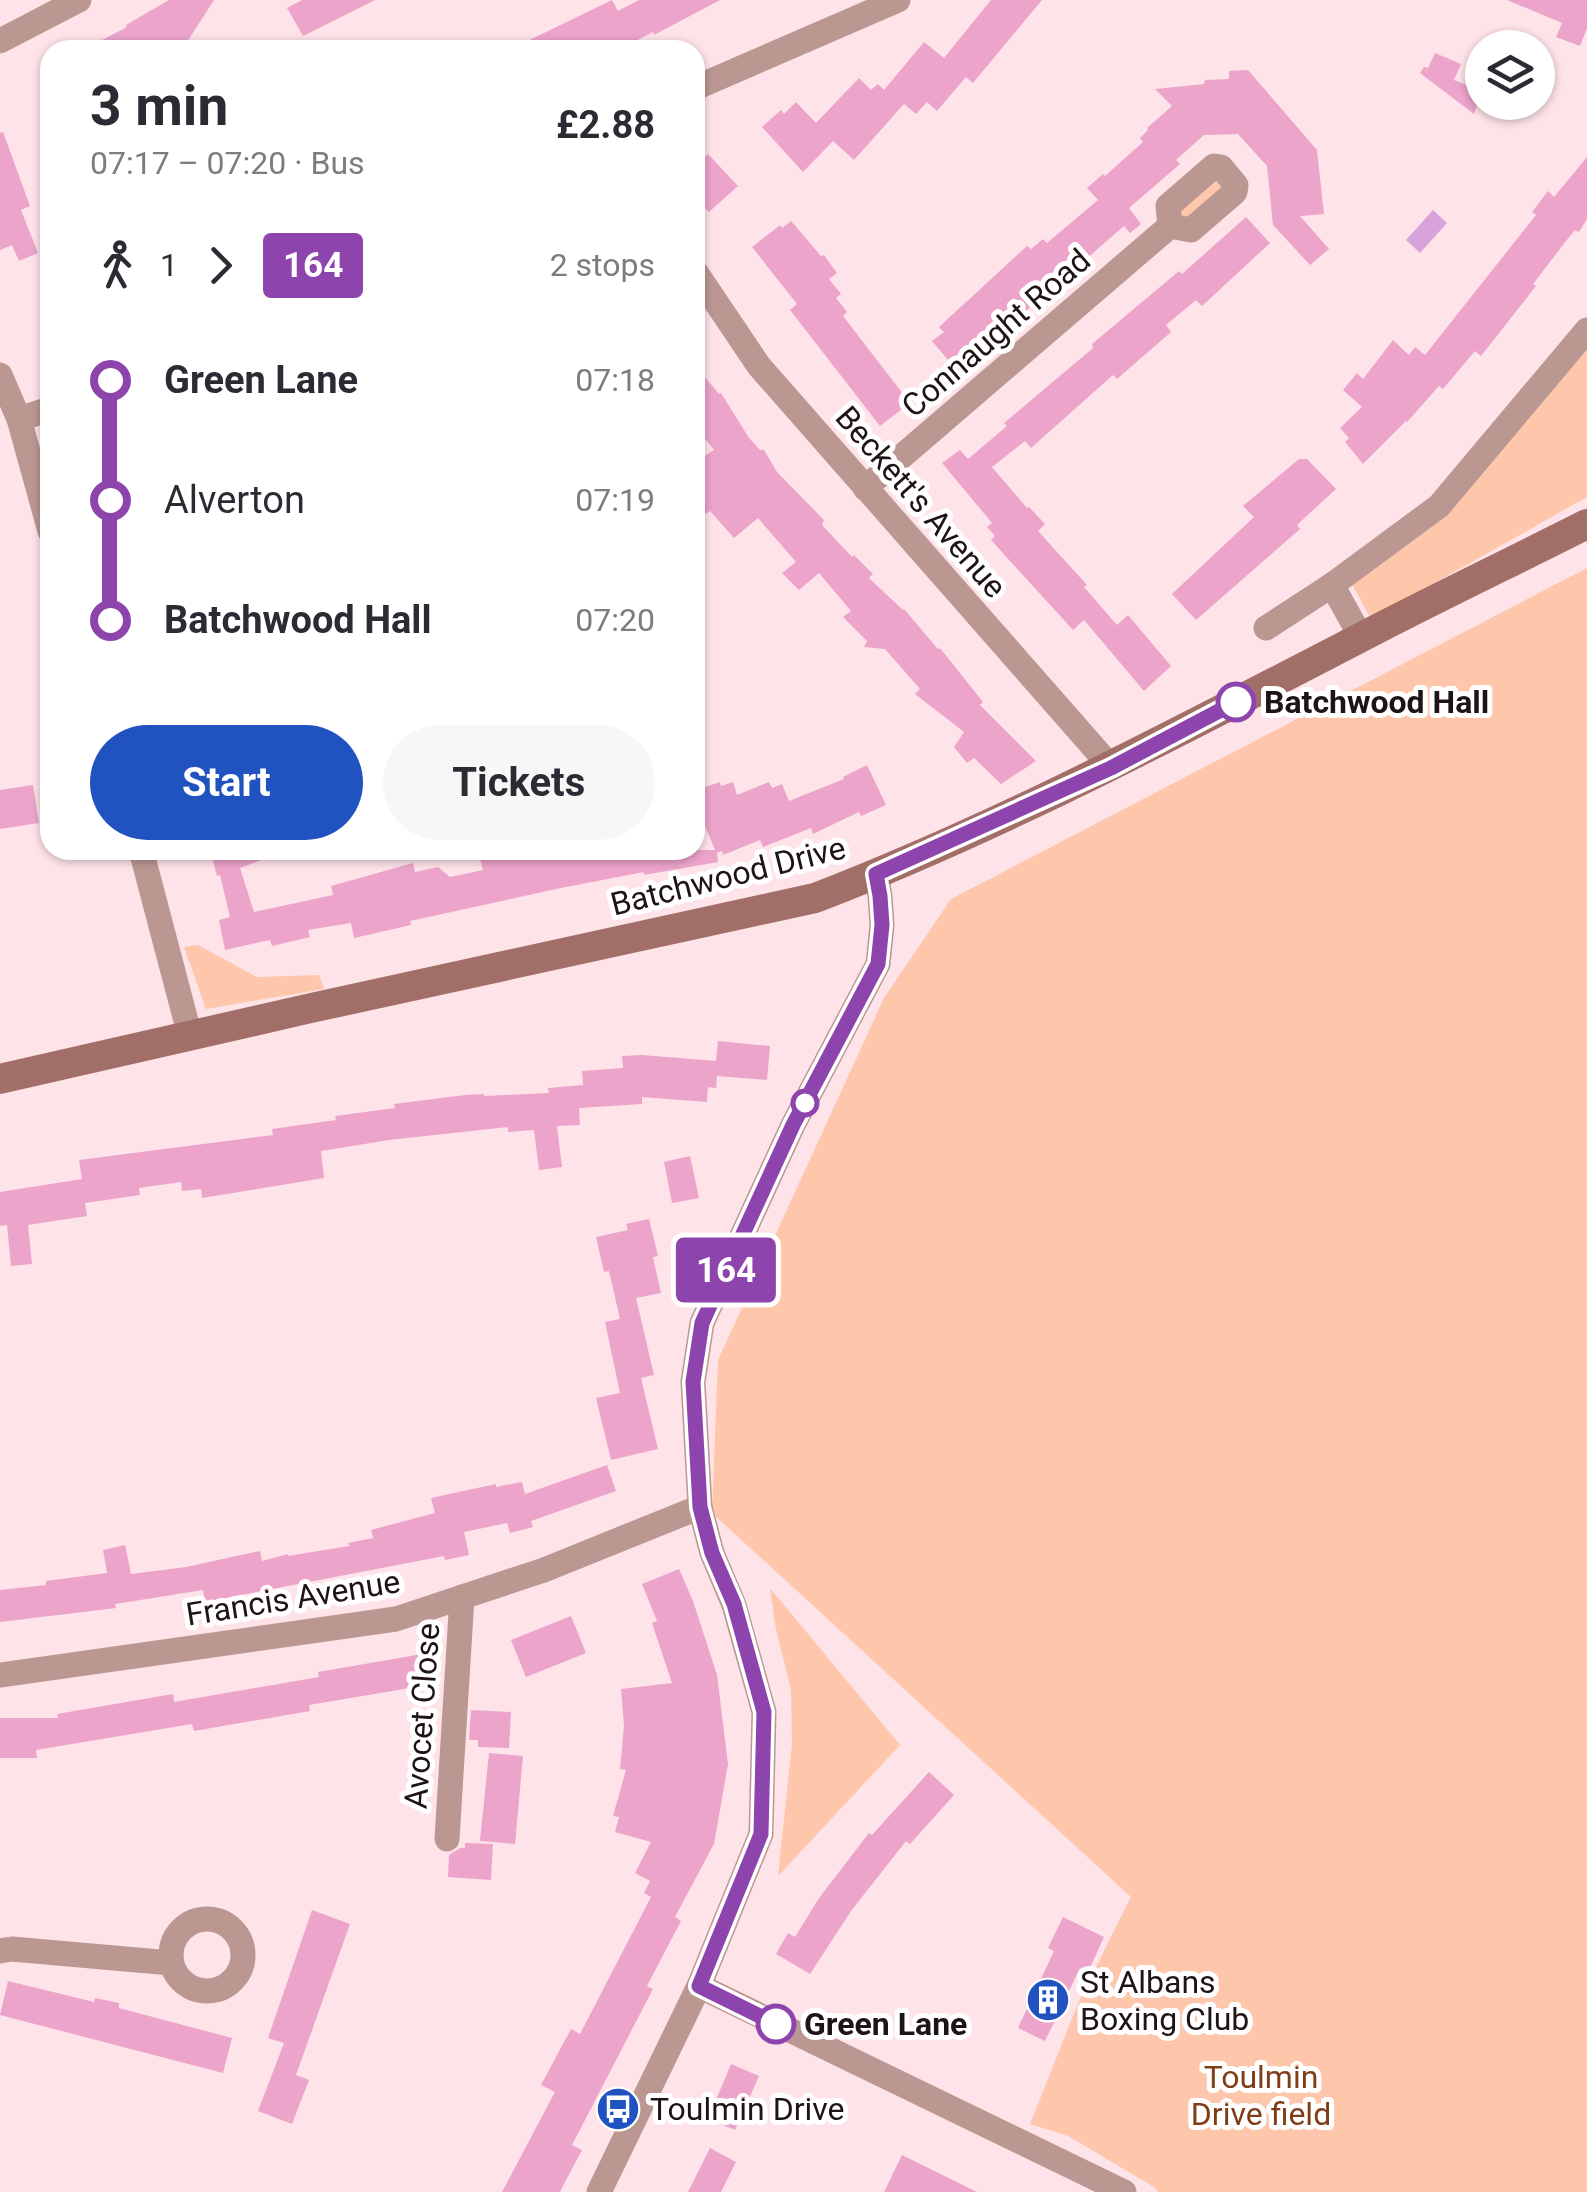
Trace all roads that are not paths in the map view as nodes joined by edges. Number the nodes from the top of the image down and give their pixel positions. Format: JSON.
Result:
{"nodes":[{"id":1,"x":79,"y":0,"type":"edge"},
{"id":2,"x":898,"y":0,"type":"edge"},
{"id":3,"x":0,"y":42,"type":"edge"},
{"id":4,"x":705,"y":84,"type":"edge"},
{"id":5,"x":1170,"y":226,"type":"dead end"},
{"id":6,"x":705,"y":286,"type":"edge"},
{"id":7,"x":1587,"y":330,"type":"edge"},
{"id":8,"x":0,"y":376,"type":"edge"},
{"id":9,"x":40,"y":413,"type":"edge"},
{"id":10,"x":20,"y":420,"type":"junction"},
{"id":11,"x":865,"y":488,"type":"junction"},
{"id":12,"x":40,"y":493,"type":"edge"},
{"id":13,"x":1587,"y":524,"type":"edge"},
{"id":14,"x":1332,"y":585,"type":"junction"},
{"id":15,"x":1266,"y":628,"type":"dead end"},
{"id":16,"x":1361,"y":637,"type":"junction"},
{"id":17,"x":1111,"y":768,"type":"junction"},
{"id":18,"x":144,"y":860,"type":"edge"},
{"id":19,"x":876,"y":874,"type":"junction"},
{"id":20,"x":190,"y":1036,"type":"junction"},
{"id":21,"x":0,"y":1079,"type":"edge"},
{"id":22,"x":700,"y":1507,"type":"junction"},
{"id":23,"x":462,"y":1597,"type":"junction"},
{"id":24,"x":0,"y":1675,"type":"edge"},
{"id":25,"x":446,"y":1839,"type":"dead end"},
{"id":26,"x":0,"y":1951,"type":"edge"},
{"id":27,"x":171,"y":1963,"type":"dead end"},
{"id":28,"x":699,"y":1986,"type":"junction"},
{"id":29,"x":600,"y":2192,"type":"edge"},
{"id":30,"x":1124,"y":2192,"type":"edge"}],
"edges":[{"from":1,"to":3,"type":"street"},
{"from":2,"to":4,"type":"street"},
{"from":5,"to":11,"type":"street","name":"Connaught Road"},
{"from":6,"to":11,"type":"street","name":"Beckett's Avenue"},
{"from":7,"to":14,"type":"street"},
{"from":8,"to":10,"type":"street"},
{"from":9,"to":10,"type":"street"},
{"from":10,"to":12,"type":"street"},
{"from":11,"to":17,"type":"street","name":"Beckett's Avenue"},
{"from":13,"to":16,"type":"street","name":"Batchwood Drive"},
{"from":14,"to":15,"type":"street"},
{"from":14,"to":16,"type":"street"},
{"from":16,"to":17,"type":"street","name":"Batchwood Drive"},
{"from":17,"to":19,"type":"street","name":"Batchwood Drive"},
{"from":18,"to":20,"type":"street"},
{"from":19,"to":20,"type":"street","name":"Batchwood Drive"},
{"from":19,"to":22,"type":"street"},
{"from":20,"to":21,"type":"street","name":"Batchwood Drive"},
{"from":22,"to":23,"type":"street","name":"Francis Avenue"},
{"from":22,"to":28,"type":"street"},
{"from":23,"to":24,"type":"street","name":"Francis Avenue"},
{"from":23,"to":25,"type":"street","name":"Avocet Close"},
{"from":26,"to":27,"type":"street"},
{"from":28,"to":29,"type":"street"},
{"from":28,"to":30,"type":"street"}]}
